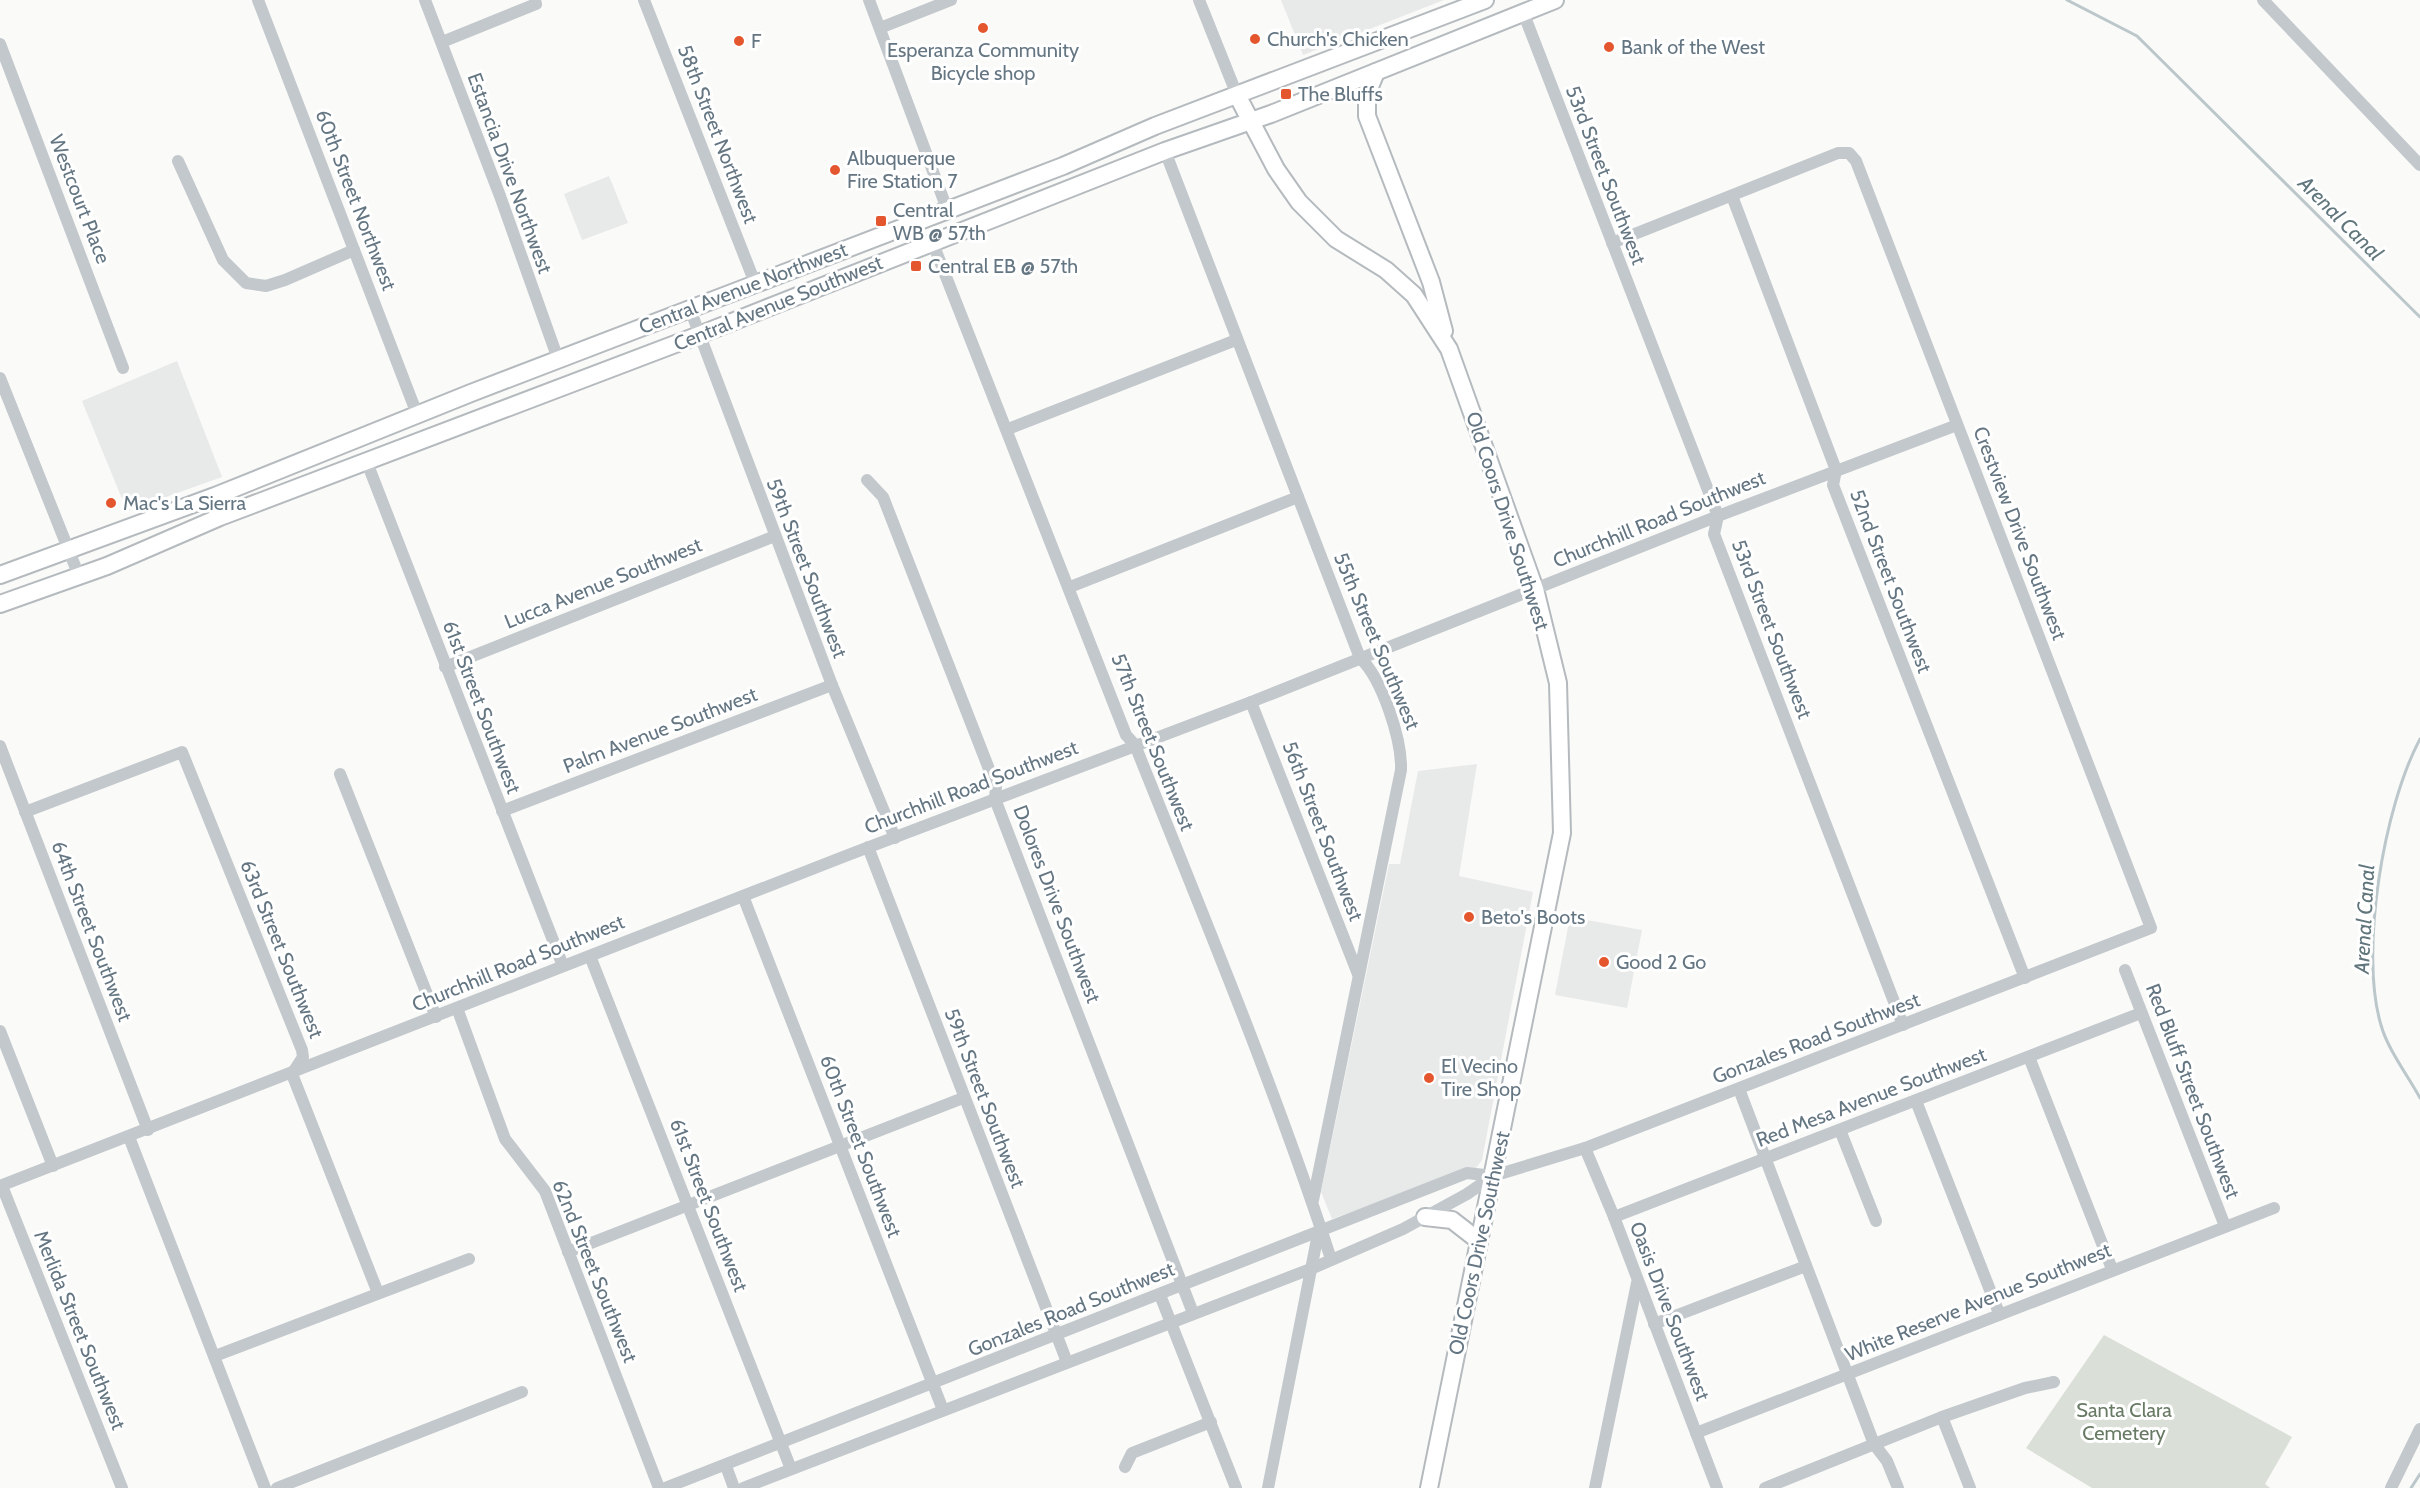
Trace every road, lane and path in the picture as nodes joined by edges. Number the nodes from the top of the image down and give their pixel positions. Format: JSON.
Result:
{"nodes":[{"id":1,"x":258,"y":0,"type":"edge"},
{"id":2,"x":425,"y":0,"type":"edge"},
{"id":3,"x":535,"y":0,"type":"edge"},
{"id":4,"x":644,"y":0,"type":"edge"},
{"id":5,"x":869,"y":0,"type":"edge"},
{"id":6,"x":951,"y":0,"type":"edge"},
{"id":7,"x":1199,"y":0,"type":"edge"},
{"id":8,"x":1485,"y":0,"type":"edge"},
{"id":9,"x":1555,"y":0,"type":"edge"},
{"id":10,"x":2263,"y":0,"type":"edge"},
{"id":11,"x":1523,"y":12,"type":"junction"},
{"id":12,"x":880,"y":28,"type":"junction"},
{"id":13,"x":442,"y":42,"type":"junction"},
{"id":14,"x":0,"y":44,"type":"edge"},
{"id":15,"x":1376,"y":72,"type":"junction"},
{"id":16,"x":1237,"y":95,"type":"junction"},
{"id":17,"x":1251,"y":121,"type":"junction"},
{"id":18,"x":1165,"y":151,"type":"junction"},
{"id":19,"x":178,"y":160,"type":"dead end"},
{"id":20,"x":2420,"y":165,"type":"edge"},
{"id":21,"x":1732,"y":196,"type":"junction"},
{"id":22,"x":947,"y":209,"type":"junction"},
{"id":23,"x":932,"y":241,"type":"junction"},
{"id":24,"x":1612,"y":243,"type":"junction"},
{"id":25,"x":354,"y":250,"type":"junction"},
{"id":26,"x":756,"y":283,"type":"junction"},
{"id":27,"x":690,"y":309,"type":"junction"},
{"id":28,"x":699,"y":335,"type":"junction"},
{"id":29,"x":1236,"y":340,"type":"junction"},
{"id":30,"x":1449,"y":349,"type":"junction"},
{"id":31,"x":558,"y":359,"type":"junction"},
{"id":32,"x":123,"y":368,"type":"dead end"},
{"id":33,"x":0,"y":378,"type":"edge"},
{"id":34,"x":417,"y":414,"type":"junction"},
{"id":35,"x":1957,"y":424,"type":"junction"},
{"id":36,"x":1008,"y":429,"type":"junction"},
{"id":37,"x":366,"y":460,"type":"junction"},
{"id":38,"x":1836,"y":470,"type":"junction"},
{"id":39,"x":867,"y":480,"type":"dead end"},
{"id":40,"x":1298,"y":497,"type":"junction"},
{"id":41,"x":1718,"y":516,"type":"junction"},
{"id":42,"x":775,"y":536,"type":"junction"},
{"id":43,"x":69,"y":549,"type":"junction"},
{"id":44,"x":0,"y":575,"type":"edge"},
{"id":45,"x":79,"y":576,"type":"junction"},
{"id":46,"x":1070,"y":587,"type":"junction"},
{"id":47,"x":1535,"y":590,"type":"junction"},
{"id":48,"x":0,"y":604,"type":"edge"},
{"id":49,"x":1359,"y":658,"type":"junction"},
{"id":50,"x":445,"y":667,"type":"junction"},
{"id":51,"x":832,"y":685,"type":"junction"},
{"id":52,"x":1251,"y":702,"type":"junction"},
{"id":53,"x":1135,"y":745,"type":"junction"},
{"id":54,"x":0,"y":746,"type":"edge"},
{"id":55,"x":340,"y":774,"type":"dead end"},
{"id":56,"x":995,"y":799,"type":"junction"},
{"id":57,"x":502,"y":811,"type":"junction"},
{"id":58,"x":25,"y":812,"type":"junction"},
{"id":59,"x":895,"y":838,"type":"junction"},
{"id":60,"x":868,"y":847,"type":"junction"},
{"id":61,"x":743,"y":896,"type":"junction"},
{"id":62,"x":2151,"y":928,"type":"joint"},
{"id":63,"x":590,"y":956,"type":"junction"},
{"id":64,"x":564,"y":966,"type":"junction"},
{"id":65,"x":2125,"y":970,"type":"dead end"},
{"id":66,"x":1358,"y":975,"type":"junction"},
{"id":67,"x":2025,"y":978,"type":"junction"},
{"id":68,"x":457,"y":1008,"type":"junction"},
{"id":69,"x":2141,"y":1013,"type":"junction"},
{"id":70,"x":436,"y":1017,"type":"junction"},
{"id":71,"x":1903,"y":1025,"type":"junction"},
{"id":72,"x":0,"y":1031,"type":"edge"},
{"id":73,"x":2029,"y":1057,"type":"junction"},
{"id":74,"x":292,"y":1074,"type":"junction"},
{"id":75,"x":1739,"y":1089,"type":"junction"},
{"id":76,"x":963,"y":1098,"type":"junction"},
{"id":77,"x":1916,"y":1101,"type":"junction"},
{"id":78,"x":148,"y":1130,"type":"junction"},
{"id":79,"x":1840,"y":1130,"type":"junction"},
{"id":80,"x":129,"y":1137,"type":"junction"},
{"id":81,"x":841,"y":1146,"type":"junction"},
{"id":82,"x":1585,"y":1148,"type":"junction"},
{"id":83,"x":1765,"y":1159,"type":"junction"},
{"id":84,"x":53,"y":1166,"type":"junction"},
{"id":85,"x":1493,"y":1176,"type":"junction"},
{"id":86,"x":1,"y":1186,"type":"edge"},
{"id":87,"x":1313,"y":1200,"type":"junction"},
{"id":88,"x":688,"y":1206,"type":"junction"},
{"id":89,"x":2274,"y":1208,"type":"dead end"},
{"id":90,"x":1425,"y":1217,"type":"junction"},
{"id":91,"x":1614,"y":1217,"type":"junction"},
{"id":92,"x":1876,"y":1221,"type":"dead end"},
{"id":93,"x":2225,"y":1226,"type":"junction"},
{"id":94,"x":1320,"y":1233,"type":"junction"},
{"id":95,"x":1479,"y":1241,"type":"junction"},
{"id":96,"x":568,"y":1252,"type":"junction"},
{"id":97,"x":469,"y":1259,"type":"dead end"},
{"id":98,"x":1332,"y":1259,"type":"junction"},
{"id":99,"x":1806,"y":1266,"type":"junction"},
{"id":100,"x":1313,"y":1268,"type":"junction"},
{"id":101,"x":2112,"y":1269,"type":"junction"},
{"id":102,"x":1637,"y":1282,"type":"junction"},
{"id":103,"x":1183,"y":1285,"type":"junction"},
{"id":104,"x":378,"y":1293,"type":"junction"},
{"id":105,"x":1160,"y":1295,"type":"junction"},
{"id":106,"x":1193,"y":1313,"type":"junction"},
{"id":107,"x":1999,"y":1313,"type":"junction"},
{"id":108,"x":1171,"y":1322,"type":"junction"},
{"id":109,"x":1653,"y":1324,"type":"junction"},
{"id":110,"x":1057,"y":1336,"type":"junction"},
{"id":111,"x":216,"y":1356,"type":"junction"},
{"id":112,"x":1067,"y":1362,"type":"junction"},
{"id":113,"x":1849,"y":1374,"type":"junction"},
{"id":114,"x":2054,"y":1382,"type":"dead end"},
{"id":115,"x":933,"y":1384,"type":"junction"},
{"id":116,"x":522,"y":1392,"type":"dead end"},
{"id":117,"x":943,"y":1410,"type":"junction"},
{"id":118,"x":1942,"y":1417,"type":"junction"},
{"id":119,"x":1211,"y":1422,"type":"junction"},
{"id":120,"x":2420,"y":1429,"type":"edge"},
{"id":121,"x":1696,"y":1433,"type":"junction"},
{"id":122,"x":781,"y":1444,"type":"junction"},
{"id":123,"x":1874,"y":1444,"type":"junction"},
{"id":124,"x":726,"y":1466,"type":"junction"},
{"id":125,"x":1125,"y":1467,"type":"dead end"},
{"id":126,"x":791,"y":1469,"type":"junction"},
{"id":127,"x":122,"y":1488,"type":"edge"},
{"id":128,"x":265,"y":1488,"type":"edge"},
{"id":129,"x":277,"y":1488,"type":"edge"},
{"id":130,"x":659,"y":1488,"type":"edge"},
{"id":131,"x":665,"y":1488,"type":"edge"},
{"id":132,"x":734,"y":1488,"type":"edge"},
{"id":133,"x":743,"y":1488,"type":"edge"},
{"id":134,"x":1236,"y":1488,"type":"edge"},
{"id":135,"x":1268,"y":1488,"type":"edge"},
{"id":136,"x":1429,"y":1488,"type":"edge"},
{"id":137,"x":1596,"y":1488,"type":"edge"},
{"id":138,"x":1717,"y":1488,"type":"edge"},
{"id":139,"x":1764,"y":1488,"type":"edge"},
{"id":140,"x":1898,"y":1488,"type":"edge"},
{"id":141,"x":1970,"y":1488,"type":"edge"},
{"id":142,"x":2391,"y":1488,"type":"edge"}],
"edges":[{"from":1,"to":25,"type":"street","name":"60th Street Northwest"},
{"from":2,"to":13,"type":"street","name":"Estancia Drive Northwest"},
{"from":3,"to":13,"type":"street"},
{"from":4,"to":26,"type":"street","name":"58th Street Northwest"},
{"from":5,"to":12,"type":"street"},
{"from":6,"to":12,"type":"street"},
{"from":7,"to":16,"type":"street"},
{"from":8,"to":16,"type":"main road","name":"Central Avenue Northwest"},
{"from":9,"to":11,"type":"main road","name":"Central Avenue Southwest"},
{"from":10,"to":20,"type":"street"},
{"from":11,"to":15,"type":"main road","name":"Central Avenue Southwest"},
{"from":11,"to":24,"type":"street","name":"53rd Street Southwest"},
{"from":12,"to":22,"type":"street"},
{"from":13,"to":31,"type":"street","name":"Estancia Drive Northwest"},
{"from":14,"to":32,"type":"street","name":"Westcourt Place"},
{"from":15,"to":17,"type":"main road","name":"Central Avenue Southwest"},
{"from":15,"to":30,"type":"main road"},
{"from":16,"to":17,"type":"main road","name":"Old Coors Drive Southwest"},
{"from":16,"to":22,"type":"main road","name":"Central Avenue Northwest"},
{"from":17,"to":18,"type":"main road","name":"Central Avenue Southwest"},
{"from":17,"to":30,"type":"main road","name":"Old Coors Drive Southwest"},
{"from":18,"to":23,"type":"main road","name":"Central Avenue Southwest"},
{"from":18,"to":29,"type":"street","name":"55th Street Southwest"},
{"from":19,"to":25,"type":"street"},
{"from":21,"to":24,"type":"street"},
{"from":21,"to":35,"type":"street","name":"Crestview Drive Southwest"},
{"from":21,"to":38,"type":"street","name":"52nd Street Southwest"},
{"from":22,"to":26,"type":"main road","name":"Central Avenue Northwest"},
{"from":23,"to":28,"type":"main road","name":"Central Avenue Southwest"},
{"from":23,"to":36,"type":"street","name":"57th Street Southwest"},
{"from":24,"to":41,"type":"street","name":"53rd Street Southwest"},
{"from":25,"to":34,"type":"street","name":"60th Street Northwest"},
{"from":26,"to":27,"type":"main road","name":"Central Avenue Northwest"},
{"from":27,"to":28,"type":"street","name":"59th Street Southwest"},
{"from":27,"to":31,"type":"main road","name":"Central Avenue Northwest"},
{"from":28,"to":37,"type":"main road","name":"Central Avenue Southwest"},
{"from":28,"to":42,"type":"street","name":"59th Street Southwest"},
{"from":29,"to":36,"type":"street"},
{"from":29,"to":40,"type":"street","name":"55th Street Southwest"},
{"from":30,"to":47,"type":"main road","name":"Old Coors Drive Southwest"},
{"from":31,"to":34,"type":"main road","name":"Central Avenue Northwest"},
{"from":33,"to":43,"type":"street"},
{"from":34,"to":43,"type":"main road","name":"Central Avenue Northwest"},
{"from":35,"to":38,"type":"street","name":"Churchhill Road Southwest"},
{"from":35,"to":62,"type":"street","name":"Crestview Drive Southwest"},
{"from":36,"to":46,"type":"street","name":"57th Street Southwest"},
{"from":37,"to":45,"type":"main road","name":"Central Avenue Southwest"},
{"from":37,"to":50,"type":"street","name":"61st Street Southwest"},
{"from":38,"to":41,"type":"street","name":"Churchhill Road Southwest"},
{"from":38,"to":67,"type":"street","name":"52nd Street Southwest"},
{"from":39,"to":56,"type":"street","name":"Dolores Drive Southwest"},
{"from":40,"to":46,"type":"street"},
{"from":40,"to":49,"type":"street","name":"55th Street Southwest"},
{"from":41,"to":47,"type":"street","name":"Churchhill Road Southwest"},
{"from":41,"to":71,"type":"street","name":"53rd Street Southwest"},
{"from":42,"to":50,"type":"street","name":"Lucca Avenue Southwest"},
{"from":42,"to":51,"type":"street","name":"59th Street Southwest"},
{"from":43,"to":44,"type":"main road","name":"Central Avenue Northwest"},
{"from":43,"to":45,"type":"street"},
{"from":45,"to":48,"type":"main road","name":"Central Avenue Southwest"},
{"from":46,"to":53,"type":"street","name":"57th Street Southwest"},
{"from":47,"to":49,"type":"street","name":"Churchhill Road Southwest"},
{"from":47,"to":85,"type":"main road","name":"Old Coors Drive Southwest"},
{"from":49,"to":52,"type":"street","name":"Churchhill Road Southwest"},
{"from":49,"to":66,"type":"street","name":"55th Street Southwest"},
{"from":50,"to":57,"type":"street","name":"61st Street Southwest"},
{"from":51,"to":57,"type":"street","name":"Palm Avenue Southwest"},
{"from":51,"to":59,"type":"street","name":"59th Street Southwest"},
{"from":52,"to":53,"type":"street","name":"Churchhill Road Southwest"},
{"from":52,"to":66,"type":"street","name":"56th Street Southwest"},
{"from":53,"to":56,"type":"street","name":"Churchhill Road Southwest"},
{"from":53,"to":87,"type":"street","name":"57th Street Southwest"},
{"from":54,"to":58,"type":"street","name":"64th Street Southwest"},
{"from":55,"to":70,"type":"street"},
{"from":56,"to":59,"type":"street","name":"Churchhill Road Southwest"},
{"from":56,"to":103,"type":"street","name":"Dolores Drive Southwest"},
{"from":57,"to":64,"type":"street","name":"61st Street Southwest"},
{"from":58,"to":74,"type":"street","name":"63rd Street Southwest"},
{"from":58,"to":78,"type":"street","name":"64th Street Southwest"},
{"from":59,"to":60,"type":"street","name":"Churchhill Road Southwest"},
{"from":60,"to":61,"type":"street","name":"Churchhill Road Southwest"},
{"from":60,"to":76,"type":"street","name":"59th Street Southwest"},
{"from":61,"to":63,"type":"street","name":"Churchhill Road Southwest"},
{"from":61,"to":81,"type":"street","name":"60th Street Southwest"},
{"from":62,"to":67,"type":"street","name":"Gonzales Road Southwest"},
{"from":63,"to":64,"type":"street","name":"Churchhill Road Southwest"},
{"from":63,"to":88,"type":"street","name":"61st Street Southwest"},
{"from":64,"to":68,"type":"street","name":"Churchhill Road Southwest"},
{"from":65,"to":69,"type":"street","name":"Red Bluff Street Southwest"},
{"from":66,"to":87,"type":"street","name":"55th Street Southwest"},
{"from":67,"to":71,"type":"street","name":"Gonzales Road Southwest"},
{"from":68,"to":70,"type":"street","name":"Churchhill Road Southwest"},
{"from":68,"to":96,"type":"street","name":"62nd Street Southwest"},
{"from":69,"to":73,"type":"street","name":"Red Mesa Avenue Southwest"},
{"from":69,"to":93,"type":"street","name":"Red Bluff Street Southwest"},
{"from":70,"to":74,"type":"street","name":"Churchhill Road Southwest"},
{"from":71,"to":75,"type":"street","name":"Gonzales Road Southwest"},
{"from":72,"to":84,"type":"street"},
{"from":73,"to":77,"type":"street","name":"Red Mesa Avenue Southwest"},
{"from":73,"to":101,"type":"street"},
{"from":74,"to":78,"type":"street","name":"Churchhill Road Southwest"},
{"from":74,"to":104,"type":"street"},
{"from":75,"to":82,"type":"street","name":"Gonzales Road Southwest"},
{"from":75,"to":83,"type":"street"},
{"from":76,"to":81,"type":"street"},
{"from":76,"to":110,"type":"street","name":"59th Street Southwest"},
{"from":77,"to":79,"type":"street","name":"Red Mesa Avenue Southwest"},
{"from":77,"to":107,"type":"street"},
{"from":78,"to":80,"type":"street","name":"Churchhill Road Southwest"},
{"from":79,"to":83,"type":"street","name":"Red Mesa Avenue Southwest"},
{"from":79,"to":92,"type":"street"},
{"from":80,"to":84,"type":"street","name":"Churchhill Road Southwest"},
{"from":80,"to":111,"type":"street"},
{"from":81,"to":88,"type":"street"},
{"from":81,"to":115,"type":"street","name":"60th Street Southwest"},
{"from":82,"to":85,"type":"street","name":"Gonzales Road Southwest"},
{"from":82,"to":91,"type":"street","name":"Oasis Drive Southwest"},
{"from":83,"to":91,"type":"street","name":"Red Mesa Avenue Southwest"},
{"from":83,"to":99,"type":"street"},
{"from":84,"to":86,"type":"street","name":"Churchhill Road Southwest"},
{"from":85,"to":90,"type":"street","name":"Gonzales Road Southwest"},
{"from":85,"to":94,"type":"street","name":"Gonzales Road Southwest"},
{"from":85,"to":95,"type":"main road","name":"Old Coors Drive Southwest"},
{"from":86,"to":127,"type":"street","name":"Merlida Street Southwest"},
{"from":87,"to":94,"type":"street","name":"57th Street Southwest"},
{"from":88,"to":96,"type":"street"},
{"from":88,"to":122,"type":"street","name":"61st Street Southwest"},
{"from":89,"to":93,"type":"street","name":"White Reserve Avenue Southwest"},
{"from":90,"to":95,"type":"main road"},
{"from":90,"to":98,"type":"street","name":"Gonzales Road Southwest"},
{"from":91,"to":102,"type":"street","name":"Oasis Drive Southwest"},
{"from":93,"to":101,"type":"street","name":"White Reserve Avenue Southwest"},
{"from":94,"to":98,"type":"street","name":"57th Street Southwest"},
{"from":94,"to":100,"type":"street"},
{"from":94,"to":103,"type":"street","name":"Gonzales Road Southwest"},
{"from":95,"to":136,"type":"main road","name":"Old Coors Drive Southwest"},
{"from":96,"to":130,"type":"street","name":"62nd Street Southwest"},
{"from":97,"to":104,"type":"street"},
{"from":98,"to":100,"type":"street","name":"Gonzales Road Southwest"},
{"from":99,"to":109,"type":"street"},
{"from":99,"to":113,"type":"street"},
{"from":100,"to":106,"type":"street","name":"Gonzales Road Southwest"},
{"from":100,"to":135,"type":"street"},
{"from":101,"to":107,"type":"street","name":"White Reserve Avenue Southwest"},
{"from":102,"to":109,"type":"street","name":"Oasis Drive Southwest"},
{"from":102,"to":137,"type":"street"},
{"from":103,"to":105,"type":"street","name":"Gonzales Road Southwest"},
{"from":103,"to":106,"type":"street","name":"Dolores Drive Southwest"},
{"from":104,"to":111,"type":"street"},
{"from":105,"to":108,"type":"street"},
{"from":105,"to":110,"type":"street","name":"Gonzales Road Southwest"},
{"from":106,"to":108,"type":"street","name":"Gonzales Road Southwest"},
{"from":107,"to":113,"type":"street","name":"White Reserve Avenue Southwest"},
{"from":108,"to":112,"type":"street","name":"Gonzales Road Southwest"},
{"from":108,"to":119,"type":"street"},
{"from":109,"to":121,"type":"street","name":"Oasis Drive Southwest"},
{"from":110,"to":112,"type":"street","name":"59th Street Southwest"},
{"from":110,"to":115,"type":"street","name":"Gonzales Road Southwest"},
{"from":111,"to":128,"type":"street"},
{"from":112,"to":117,"type":"street","name":"Gonzales Road Southwest"},
{"from":113,"to":121,"type":"street","name":"White Reserve Avenue Southwest"},
{"from":113,"to":123,"type":"street"},
{"from":114,"to":118,"type":"street"},
{"from":115,"to":117,"type":"street","name":"60th Street Southwest"},
{"from":115,"to":122,"type":"street","name":"Gonzales Road Southwest"},
{"from":116,"to":129,"type":"street"},
{"from":117,"to":126,"type":"street","name":"Gonzales Road Southwest"},
{"from":118,"to":123,"type":"street"},
{"from":118,"to":141,"type":"street"},
{"from":119,"to":125,"type":"street"},
{"from":119,"to":134,"type":"street"},
{"from":120,"to":142,"type":"street"},
{"from":121,"to":138,"type":"street","name":"Oasis Drive Southwest"},
{"from":122,"to":124,"type":"street","name":"Gonzales Road Southwest"},
{"from":122,"to":126,"type":"street","name":"61st Street Southwest"},
{"from":123,"to":139,"type":"street"},
{"from":123,"to":140,"type":"street"},
{"from":124,"to":131,"type":"street","name":"Gonzales Road Southwest"},
{"from":124,"to":132,"type":"street"},
{"from":126,"to":133,"type":"street","name":"Gonzales Road Southwest"}]}
